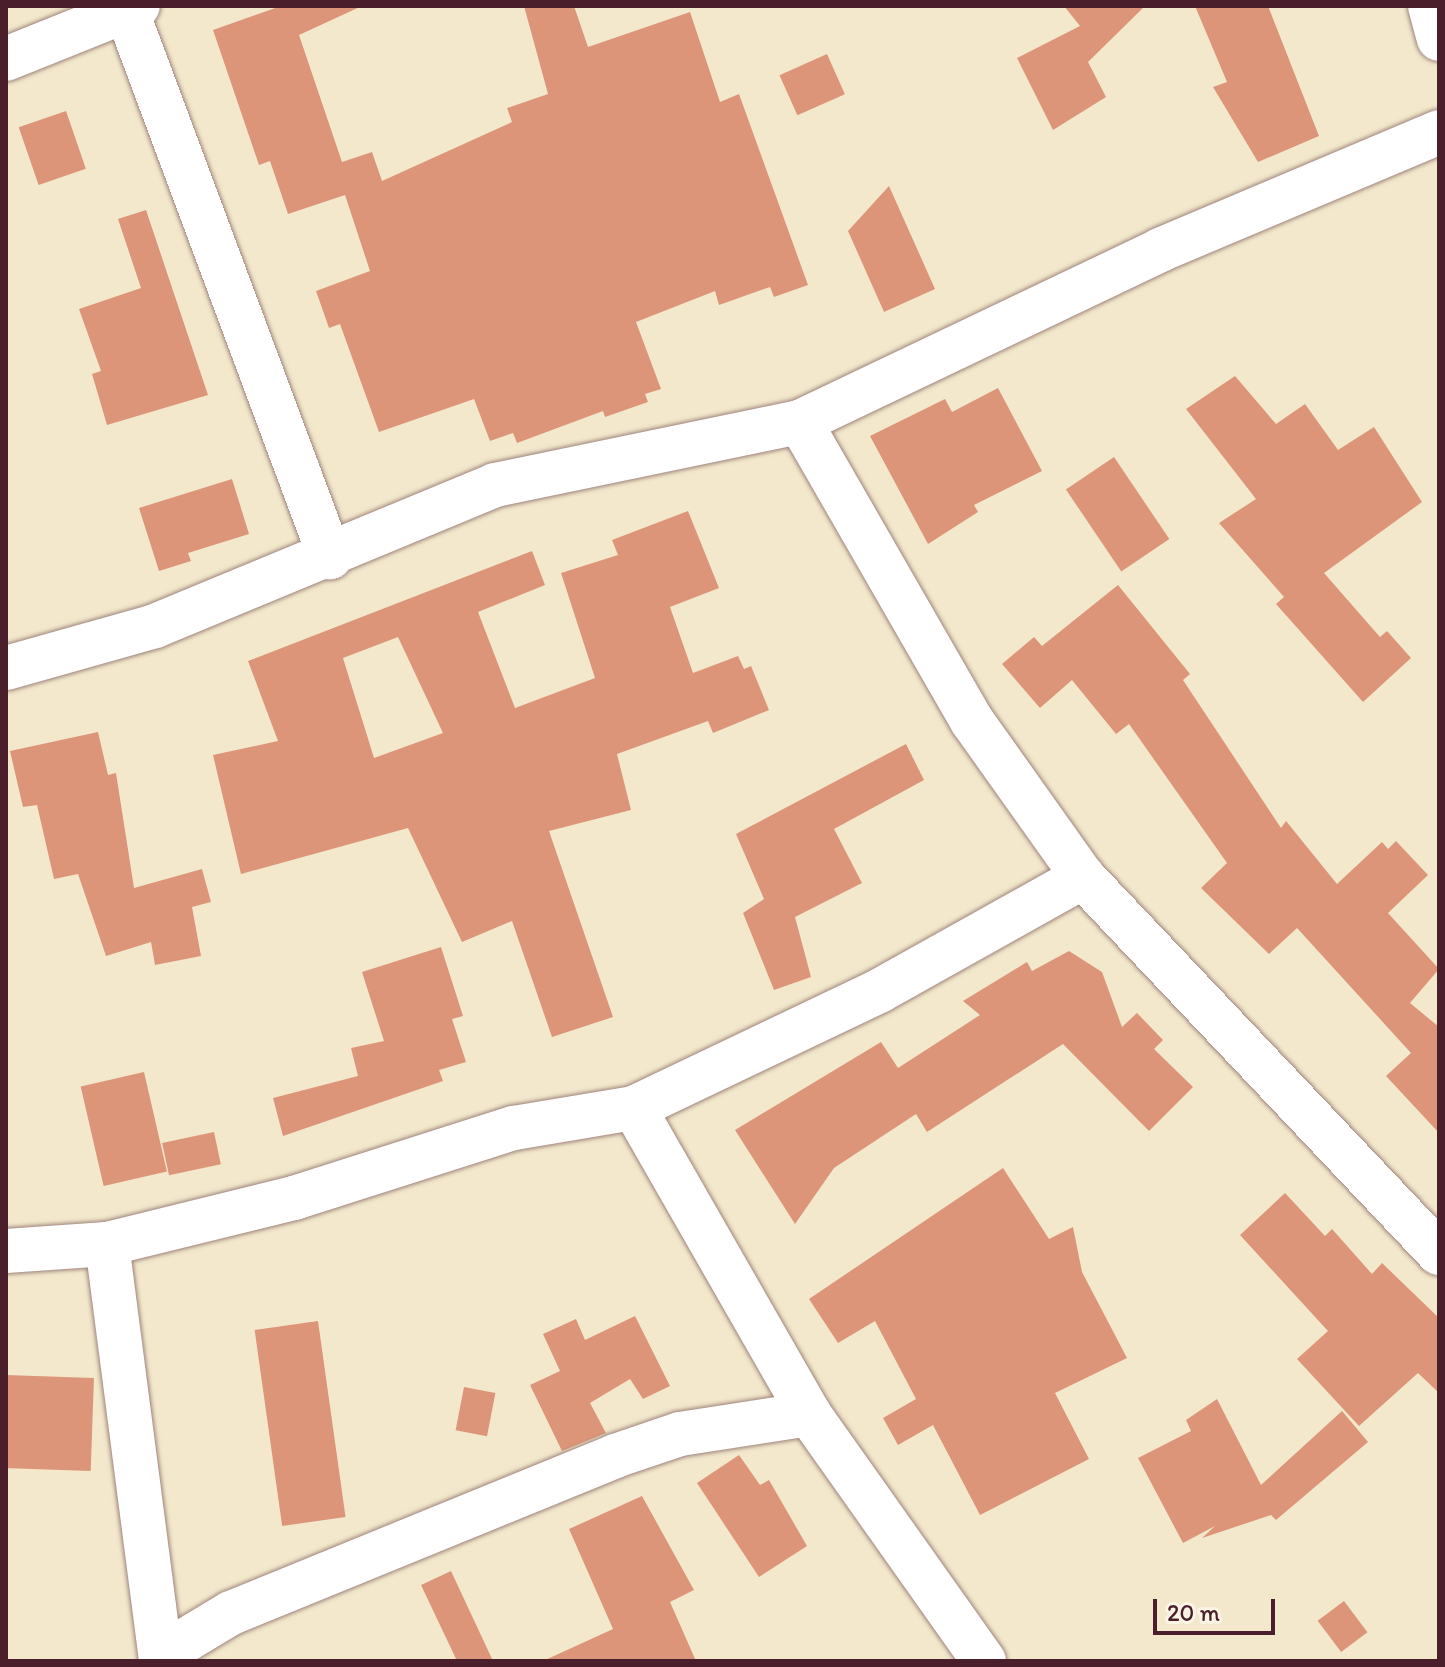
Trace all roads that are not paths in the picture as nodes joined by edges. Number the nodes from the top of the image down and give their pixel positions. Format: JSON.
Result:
{"nodes":[{"id":1,"x":1430,"y":6,"type":"edge"},
{"id":2,"x":132,"y":9,"type":"edge"},
{"id":3,"x":1439,"y":39,"type":"edge"},
{"id":4,"x":6,"y":59,"type":"edge"},
{"id":5,"x":1439,"y":132,"type":"edge"},
{"id":6,"x":800,"y":422,"type":"junction"},
{"id":7,"x":330,"y":557,"type":"junction"},
{"id":8,"x":6,"y":668,"type":"edge"},
{"id":9,"x":1083,"y":877,"type":"junction"},
{"id":10,"x":634,"y":1108,"type":"junction"},
{"id":11,"x":107,"y":1244,"type":"junction"},
{"id":12,"x":6,"y":1251,"type":"edge"},
{"id":13,"x":1439,"y":1253,"type":"edge"},
{"id":14,"x":809,"y":1414,"type":"junction"},
{"id":15,"x":161,"y":1658,"type":"edge"},
{"id":16,"x":984,"y":1661,"type":"edge"}],
"edges":[{"from":1,"to":3,"type":"street"},
{"from":2,"to":4,"type":"street"},
{"from":2,"to":7,"type":"street"},
{"from":5,"to":6,"type":"street"},
{"from":6,"to":7,"type":"street"},
{"from":6,"to":9,"type":"street"},
{"from":7,"to":8,"type":"street"},
{"from":9,"to":10,"type":"street"},
{"from":9,"to":13,"type":"street"},
{"from":10,"to":11,"type":"street"},
{"from":10,"to":14,"type":"street"},
{"from":11,"to":12,"type":"street"},
{"from":11,"to":15,"type":"street"},
{"from":14,"to":15,"type":"street"},
{"from":14,"to":16,"type":"street"}]}
